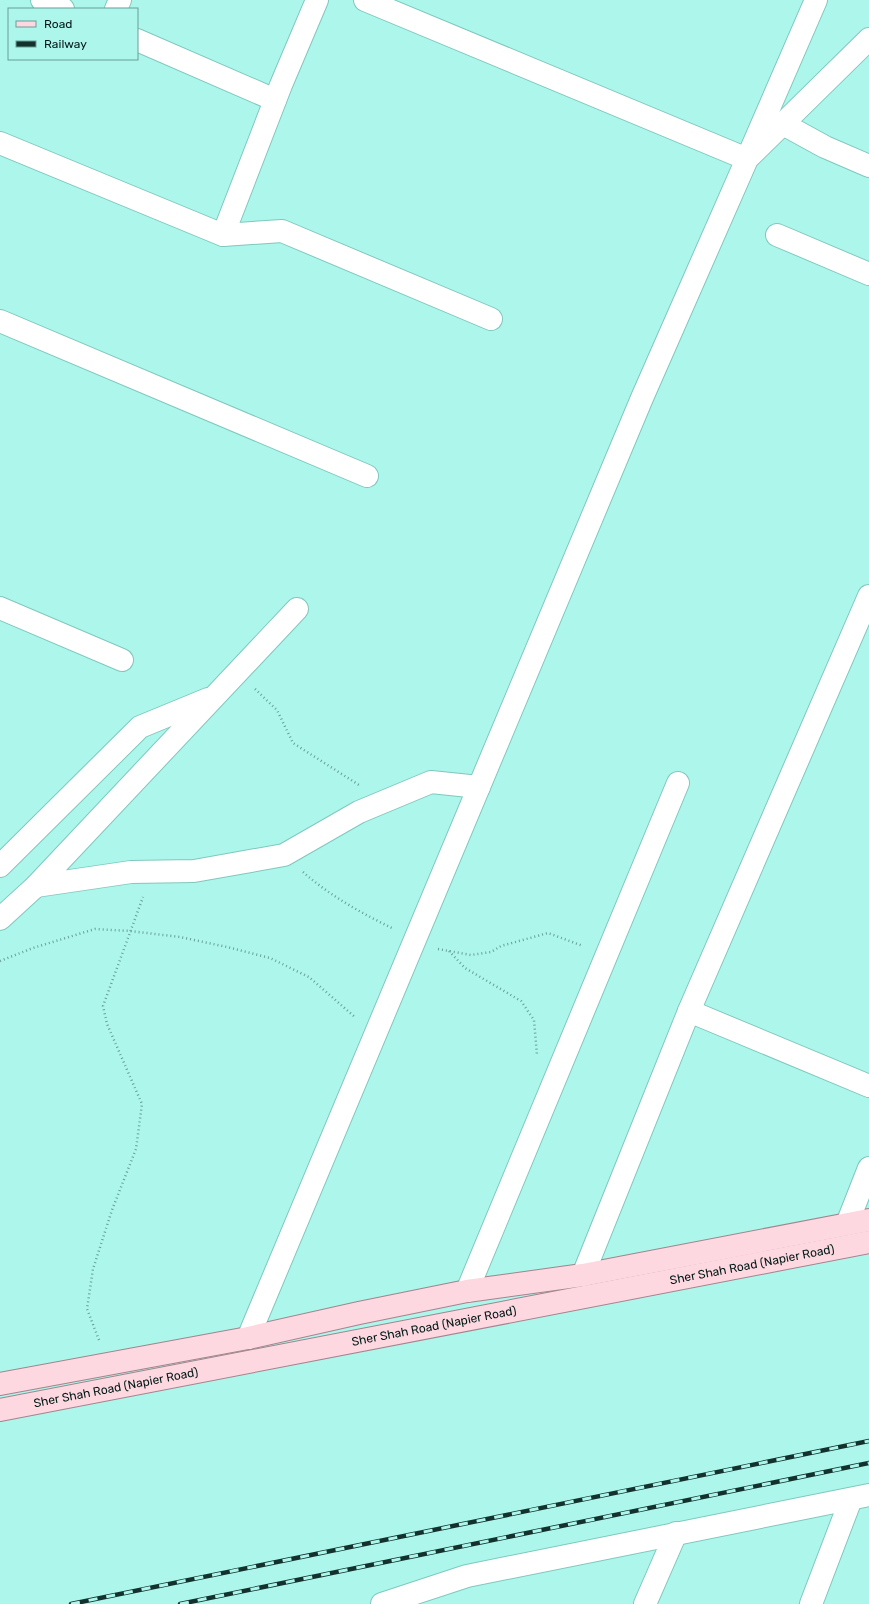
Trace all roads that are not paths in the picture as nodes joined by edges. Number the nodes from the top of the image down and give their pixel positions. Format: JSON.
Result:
{"nodes":[{"id":1,"x":42,"y":0,"type":"edge"},
{"id":2,"x":316,"y":0,"type":"edge"},
{"id":3,"x":365,"y":0,"type":"edge"},
{"id":4,"x":816,"y":0,"type":"edge"},
{"id":5,"x":61,"y":8,"type":"edge"},
{"id":6,"x":869,"y":39,"type":"edge"},
{"id":7,"x":138,"y":40,"type":"edge"},
{"id":8,"x":275,"y":100,"type":"junction"},
{"id":9,"x":783,"y":124,"type":"junction"},
{"id":10,"x":0,"y":143,"type":"edge"},
{"id":11,"x":747,"y":158,"type":"junction"},
{"id":12,"x":869,"y":166,"type":"edge"},
{"id":13,"x":224,"y":235,"type":"junction"},
{"id":14,"x":777,"y":235,"type":"dead end"},
{"id":15,"x":869,"y":274,"type":"edge"},
{"id":16,"x":491,"y":319,"type":"dead end"},
{"id":17,"x":0,"y":321,"type":"edge"},
{"id":18,"x":367,"y":476,"type":"dead end"},
{"id":19,"x":869,"y":596,"type":"edge"},
{"id":20,"x":0,"y":608,"type":"edge"},
{"id":21,"x":297,"y":609,"type":"dead end"},
{"id":22,"x":122,"y":660,"type":"dead end"},
{"id":23,"x":215,"y":696,"type":"junction"},
{"id":24,"x":678,"y":782,"type":"dead end"},
{"id":25,"x":479,"y":787,"type":"junction"},
{"id":26,"x":0,"y":866,"type":"edge"},
{"id":27,"x":36,"y":886,"type":"junction"},
{"id":28,"x":0,"y":919,"type":"edge"},
{"id":29,"x":689,"y":1011,"type":"junction"},
{"id":30,"x":869,"y":1086,"type":"edge"},
{"id":31,"x":869,"y":1168,"type":"edge"},
{"id":32,"x":869,"y":1220,"type":"edge"},
{"id":33,"x":846,"y":1224,"type":"junction"},
{"id":34,"x":869,"y":1242,"type":"edge"},
{"id":35,"x":583,"y":1275,"type":"junction"},
{"id":36,"x":467,"y":1291,"type":"junction"},
{"id":37,"x":359,"y":1312,"type":"junction"},
{"id":38,"x":248,"y":1338,"type":"junction"},
{"id":39,"x":368,"y":1339,"type":"junction"},
{"id":40,"x":0,"y":1384,"type":"edge"},
{"id":41,"x":0,"y":1410,"type":"edge"},
{"id":42,"x":860,"y":1497,"type":"edge"},
{"id":43,"x":676,"y":1533,"type":"junction"},
{"id":44,"x":382,"y":1604,"type":"edge"},
{"id":45,"x":645,"y":1604,"type":"edge"},
{"id":46,"x":811,"y":1604,"type":"edge"}],
"edges":[{"from":1,"to":5,"type":"street"},
{"from":2,"to":8,"type":"street"},
{"from":3,"to":11,"type":"street"},
{"from":4,"to":11,"type":"street"},
{"from":6,"to":9,"type":"street"},
{"from":7,"to":8,"type":"street"},
{"from":8,"to":13,"type":"street"},
{"from":9,"to":11,"type":"street"},
{"from":9,"to":12,"type":"street"},
{"from":10,"to":13,"type":"street"},
{"from":11,"to":25,"type":"street"},
{"from":13,"to":16,"type":"street"},
{"from":14,"to":15,"type":"street"},
{"from":17,"to":18,"type":"street"},
{"from":19,"to":29,"type":"street"},
{"from":20,"to":22,"type":"street"},
{"from":21,"to":23,"type":"street"},
{"from":23,"to":26,"type":"street"},
{"from":23,"to":27,"type":"street"},
{"from":24,"to":36,"type":"street"},
{"from":25,"to":27,"type":"street"},
{"from":25,"to":38,"type":"street"},
{"from":27,"to":28,"type":"street"},
{"from":29,"to":30,"type":"street"},
{"from":29,"to":35,"type":"street"},
{"from":31,"to":33,"type":"street"},
{"from":32,"to":33,"type":"main road","name":"Sher Shah Road (Napier Road)"},
{"from":33,"to":35,"type":"main road","name":"Sher Shah Road (Napier Road)"},
{"from":34,"to":39,"type":"main road","name":"Sher Shah Road (Napier Road)"},
{"from":35,"to":36,"type":"main road","name":"Sher Shah Road (Napier Road)"},
{"from":36,"to":37,"type":"main road","name":"Sher Shah Road (Napier Road)"},
{"from":37,"to":38,"type":"main road","name":"Sher Shah Road (Napier Road)"},
{"from":37,"to":39,"type":"main road"},
{"from":38,"to":40,"type":"main road","name":"Sher Shah Road (Napier Road)"},
{"from":39,"to":41,"type":"main road","name":"Sher Shah Road (Napier Road)"},
{"from":42,"to":43,"type":"street"},
{"from":42,"to":46,"type":"street"},
{"from":43,"to":44,"type":"street"},
{"from":43,"to":45,"type":"street"}]}
